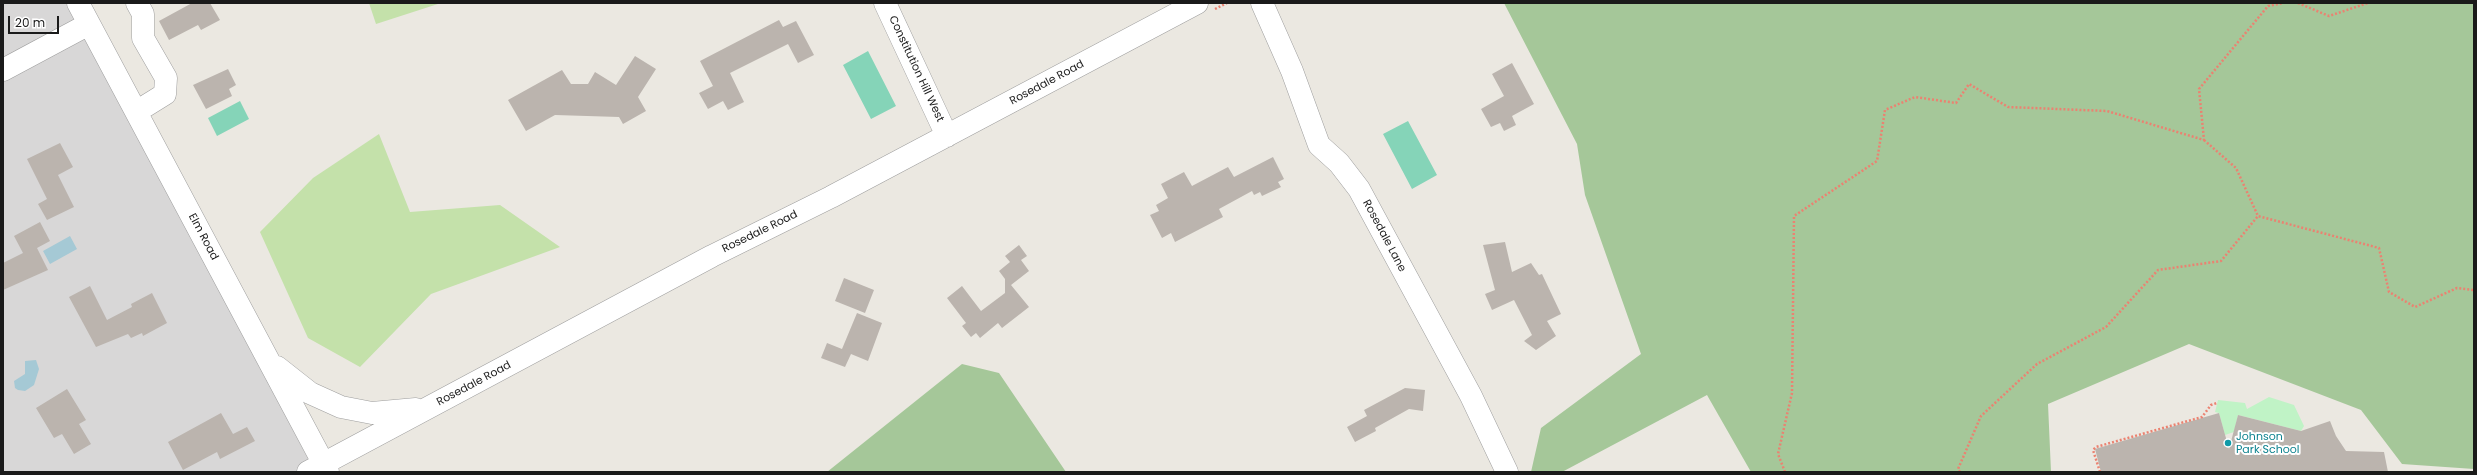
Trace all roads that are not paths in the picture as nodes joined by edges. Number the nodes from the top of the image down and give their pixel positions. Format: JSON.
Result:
{"nodes":[{"id":1,"x":78,"y":3,"type":"edge"},
{"id":2,"x":137,"y":3,"type":"edge"},
{"id":3,"x":885,"y":3,"type":"edge"},
{"id":4,"x":1197,"y":3,"type":"edge"},
{"id":5,"x":1262,"y":3,"type":"edge"},
{"id":6,"x":89,"y":24,"type":"junction"},
{"id":7,"x":3,"y":70,"type":"edge"},
{"id":8,"x":136,"y":112,"type":"junction"},
{"id":9,"x":947,"y":136,"type":"junction"},
{"id":10,"x":269,"y":360,"type":"junction"},
{"id":11,"x":436,"y":404,"type":"junction"},
{"id":12,"x":320,"y":469,"type":"edge"},
{"id":13,"x":1507,"y":472,"type":"edge"}],
"edges":[{"from":1,"to":6,"type":"street","name":"Elm Road"},
{"from":2,"to":8,"type":"street"},
{"from":3,"to":9,"type":"street","name":"Constitution Hill West"},
{"from":4,"to":9,"type":"street","name":"Rosedale Road"},
{"from":5,"to":13,"type":"street","name":"Rosedale Lane"},
{"from":6,"to":7,"type":"street"},
{"from":6,"to":8,"type":"street","name":"Elm Road"},
{"from":8,"to":10,"type":"street","name":"Elm Road"},
{"from":9,"to":11,"type":"street","name":"Rosedale Road"},
{"from":10,"to":11,"type":"street"},
{"from":10,"to":12,"type":"street","name":"Elm Road"},
{"from":11,"to":12,"type":"street","name":"Rosedale Road"}]}
